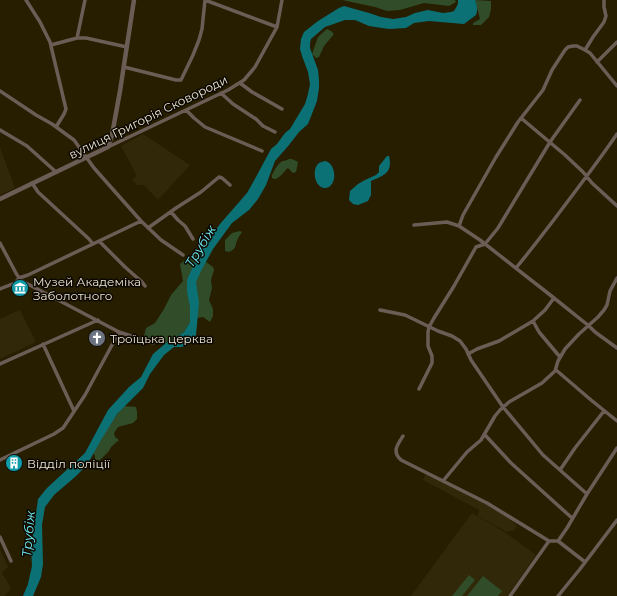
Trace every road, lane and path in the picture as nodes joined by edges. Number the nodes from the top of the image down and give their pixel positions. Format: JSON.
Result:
{"nodes":[{"id":1,"x":26,"y":0,"type":"edge"},
{"id":2,"x":85,"y":0,"type":"edge"},
{"id":3,"x":134,"y":0,"type":"edge"},
{"id":4,"x":205,"y":0,"type":"edge"},
{"id":5,"x":282,"y":0,"type":"edge"},
{"id":6,"x":604,"y":0,"type":"edge"},
{"id":7,"x":277,"y":27,"type":"junction"},
{"id":8,"x":77,"y":38,"type":"junction"},
{"id":9,"x":617,"y":42,"type":"edge"},
{"id":10,"x":51,"y":45,"type":"junction"},
{"id":11,"x":127,"y":47,"type":"junction"},
{"id":12,"x":586,"y":50,"type":"junction"},
{"id":13,"x":597,"y":62,"type":"junction"},
{"id":14,"x":124,"y":67,"type":"junction"},
{"id":15,"x":240,"y":83,"type":"junction"},
{"id":16,"x":617,"y":86,"type":"edge"},
{"id":17,"x":0,"y":91,"type":"edge"},
{"id":18,"x":221,"y":93,"type":"junction"},
{"id":19,"x":580,"y":100,"type":"dead end"},
{"id":20,"x":282,"y":109,"type":"dead end"},
{"id":21,"x":186,"y":110,"type":"junction"},
{"id":22,"x":521,"y":118,"type":"junction"},
{"id":23,"x":56,"y":127,"type":"junction"},
{"id":24,"x":0,"y":130,"type":"edge"},
{"id":25,"x":275,"y":132,"type":"dead end"},
{"id":26,"x":617,"y":134,"type":"edge"},
{"id":27,"x":550,"y":142,"type":"junction"},
{"id":28,"x":108,"y":147,"type":"junction"},
{"id":29,"x":262,"y":151,"type":"dead end"},
{"id":30,"x":86,"y":157,"type":"junction"},
{"id":31,"x":56,"y":172,"type":"junction"},
{"id":32,"x":587,"y":177,"type":"junction"},
{"id":33,"x":32,"y":183,"type":"junction"},
{"id":34,"x":230,"y":185,"type":"dead end"},
{"id":35,"x":0,"y":199,"type":"edge"},
{"id":36,"x":617,"y":206,"type":"edge"},
{"id":37,"x":171,"y":212,"type":"junction"},
{"id":38,"x":141,"y":221,"type":"junction"},
{"id":39,"x":414,"y":225,"type":"dead end"},
{"id":40,"x":459,"y":226,"type":"junction"},
{"id":41,"x":148,"y":228,"type":"junction"},
{"id":42,"x":193,"y":239,"type":"dead end"},
{"id":43,"x":99,"y":241,"type":"junction"},
{"id":44,"x":0,"y":243,"type":"edge"},
{"id":45,"x":93,"y":244,"type":"junction"},
{"id":46,"x":485,"y":244,"type":"junction"},
{"id":47,"x":183,"y":255,"type":"dead end"},
{"id":48,"x":516,"y":268,"type":"junction"},
{"id":49,"x":19,"y":278,"type":"junction"},
{"id":50,"x":617,"y":278,"type":"edge"},
{"id":51,"x":145,"y":286,"type":"dead end"},
{"id":52,"x":0,"y":289,"type":"edge"},
{"id":53,"x":554,"y":298,"type":"junction"},
{"id":54,"x":380,"y":310,"type":"dead end"},
{"id":55,"x":98,"y":320,"type":"junction"},
{"id":56,"x":532,"y":321,"type":"junction"},
{"id":57,"x":589,"y":326,"type":"junction"},
{"id":58,"x":430,"y":327,"type":"junction"},
{"id":59,"x":119,"y":332,"type":"junction"},
{"id":60,"x":153,"y":343,"type":"dead end"},
{"id":61,"x":44,"y":344,"type":"junction"},
{"id":62,"x":617,"y":348,"type":"edge"},
{"id":63,"x":468,"y":354,"type":"junction"},
{"id":64,"x":560,"y":357,"type":"junction"},
{"id":65,"x":0,"y":364,"type":"edge"},
{"id":66,"x":556,"y":370,"type":"junction"},
{"id":67,"x":419,"y":389,"type":"dead end"},
{"id":68,"x":503,"y":407,"type":"junction"},
{"id":69,"x":74,"y":411,"type":"junction"},
{"id":70,"x":604,"y":411,"type":"junction"},
{"id":71,"x":617,"y":421,"type":"edge"},
{"id":72,"x":485,"y":435,"type":"junction"},
{"id":73,"x":403,"y":436,"type":"dead end"},
{"id":74,"x":617,"y":448,"type":"edge"},
{"id":75,"x":0,"y":460,"type":"edge"},
{"id":76,"x":560,"y":470,"type":"junction"},
{"id":77,"x":443,"y":481,"type":"junction"},
{"id":78,"x":587,"y":494,"type":"junction"},
{"id":79,"x":572,"y":518,"type":"junction"},
{"id":80,"x":617,"y":520,"type":"edge"},
{"id":81,"x":0,"y":537,"type":"edge"},
{"id":82,"x":558,"y":540,"type":"junction"},
{"id":83,"x":549,"y":541,"type":"junction"},
{"id":84,"x":11,"y":561,"type":"dead end"},
{"id":85,"x":585,"y":562,"type":"junction"},
{"id":86,"x":510,"y":596,"type":"edge"},
{"id":87,"x":558,"y":596,"type":"edge"}],
"edges":[{"from":1,"to":10,"type":"street"},
{"from":2,"to":8,"type":"street"},
{"from":3,"to":11,"type":"street"},
{"from":4,"to":7,"type":"street"},
{"from":4,"to":14,"type":"street"},
{"from":5,"to":7,"type":"street","name":"вулиця Григорія Сковороди"},
{"from":6,"to":12,"type":"street"},
{"from":7,"to":15,"type":"street","name":"вулиця Григорія Сковороди"},
{"from":8,"to":10,"type":"street"},
{"from":8,"to":11,"type":"street"},
{"from":9,"to":13,"type":"street"},
{"from":10,"to":23,"type":"street"},
{"from":11,"to":14,"type":"street"},
{"from":12,"to":13,"type":"street"},
{"from":12,"to":22,"type":"street"},
{"from":13,"to":16,"type":"street"},
{"from":14,"to":28,"type":"street"},
{"from":15,"to":18,"type":"street","name":"вулиця Григорія Сковороди"},
{"from":15,"to":20,"type":"street"},
{"from":17,"to":23,"type":"street"},
{"from":18,"to":21,"type":"street","name":"вулиця Григорія Сковороди"},
{"from":18,"to":25,"type":"street"},
{"from":19,"to":27,"type":"street"},
{"from":21,"to":28,"type":"street","name":"вулиця Григорія Сковороди"},
{"from":21,"to":29,"type":"street"},
{"from":22,"to":27,"type":"street"},
{"from":22,"to":40,"type":"street"},
{"from":23,"to":30,"type":"street"},
{"from":24,"to":31,"type":"street"},
{"from":26,"to":32,"type":"street"},
{"from":27,"to":32,"type":"street"},
{"from":27,"to":46,"type":"street"},
{"from":28,"to":30,"type":"street","name":"вулиця Григорія Сковороди"},
{"from":30,"to":31,"type":"street","name":"вулиця Григорія Сковороди"},
{"from":30,"to":38,"type":"street"},
{"from":31,"to":33,"type":"street","name":"вулиця Григорія Сковороди"},
{"from":32,"to":36,"type":"street"},
{"from":32,"to":48,"type":"street"},
{"from":33,"to":35,"type":"street","name":"вулиця Григорія Сковороди"},
{"from":33,"to":45,"type":"street"},
{"from":34,"to":37,"type":"street"},
{"from":37,"to":41,"type":"street"},
{"from":37,"to":42,"type":"street"},
{"from":38,"to":41,"type":"street"},
{"from":38,"to":43,"type":"street"},
{"from":39,"to":40,"type":"street"},
{"from":40,"to":46,"type":"street"},
{"from":41,"to":47,"type":"street"},
{"from":43,"to":45,"type":"street"},
{"from":43,"to":51,"type":"street"},
{"from":44,"to":49,"type":"street"},
{"from":45,"to":49,"type":"street"},
{"from":46,"to":48,"type":"street"},
{"from":46,"to":58,"type":"street"},
{"from":48,"to":53,"type":"street"},
{"from":49,"to":52,"type":"street"},
{"from":49,"to":55,"type":"street"},
{"from":50,"to":57,"type":"street"},
{"from":53,"to":56,"type":"street"},
{"from":53,"to":57,"type":"street"},
{"from":54,"to":58,"type":"street"},
{"from":55,"to":59,"type":"street"},
{"from":55,"to":61,"type":"street"},
{"from":56,"to":63,"type":"street"},
{"from":56,"to":64,"type":"street"},
{"from":57,"to":62,"type":"street"},
{"from":57,"to":64,"type":"street"},
{"from":58,"to":63,"type":"street"},
{"from":58,"to":67,"type":"street"},
{"from":59,"to":60,"type":"street"},
{"from":59,"to":69,"type":"street"},
{"from":61,"to":65,"type":"street"},
{"from":61,"to":69,"type":"street"},
{"from":63,"to":68,"type":"street"},
{"from":64,"to":66,"type":"street"},
{"from":66,"to":68,"type":"street"},
{"from":66,"to":70,"type":"street"},
{"from":68,"to":72,"type":"street"},
{"from":68,"to":76,"type":"street"},
{"from":69,"to":75,"type":"street"},
{"from":70,"to":71,"type":"street"},
{"from":70,"to":76,"type":"street"},
{"from":72,"to":77,"type":"street"},
{"from":72,"to":79,"type":"street"},
{"from":73,"to":77,"type":"street"},
{"from":74,"to":78,"type":"street"},
{"from":76,"to":78,"type":"street"},
{"from":77,"to":83,"type":"street"},
{"from":78,"to":79,"type":"street"},
{"from":79,"to":82,"type":"street"},
{"from":80,"to":85,"type":"street"},
{"from":81,"to":84,"type":"street"},
{"from":82,"to":83,"type":"street"},
{"from":82,"to":85,"type":"street"},
{"from":83,"to":86,"type":"street"},
{"from":85,"to":87,"type":"street"}]}
